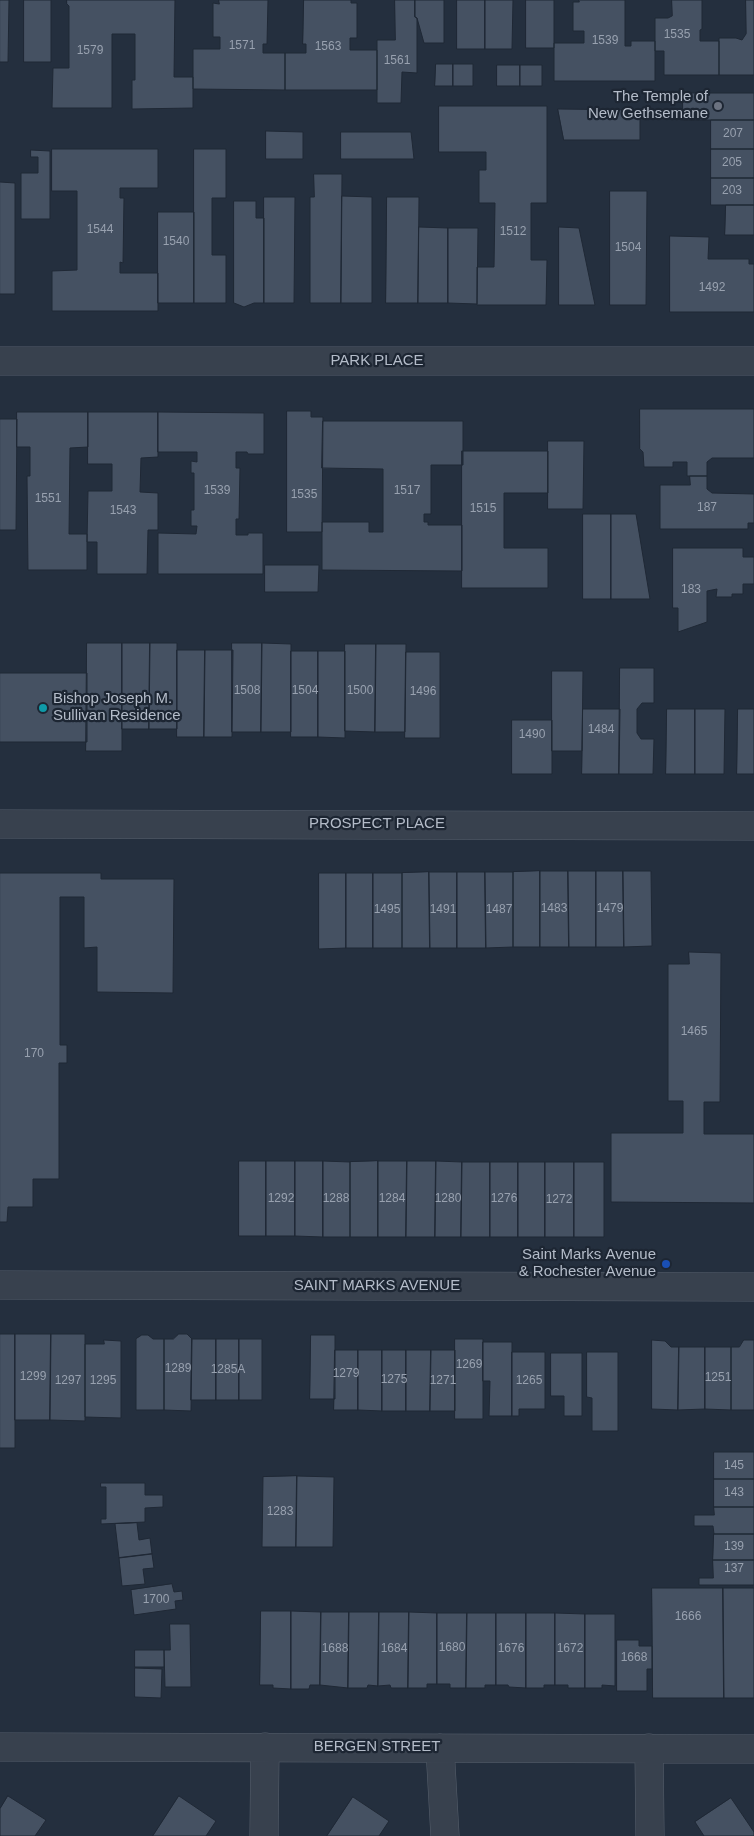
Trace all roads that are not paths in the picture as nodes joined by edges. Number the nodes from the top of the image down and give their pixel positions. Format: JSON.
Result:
{"nodes":[{"id":1,"x":0,"y":361,"type":"edge"},
{"id":2,"x":754,"y":362,"type":"edge"},
{"id":3,"x":0,"y":824,"type":"edge"},
{"id":4,"x":754,"y":826,"type":"edge"},
{"id":5,"x":0,"y":1285,"type":"edge"},
{"id":6,"x":754,"y":1287,"type":"edge"},
{"id":7,"x":0,"y":1747,"type":"edge"},
{"id":8,"x":265,"y":1747,"type":"junction"},
{"id":9,"x":440,"y":1748,"type":"junction"},
{"id":10,"x":649,"y":1748,"type":"junction"},
{"id":11,"x":754,"y":1749,"type":"edge"},
{"id":12,"x":264,"y":1836,"type":"edge"},
{"id":13,"x":446,"y":1836,"type":"edge"},
{"id":14,"x":650,"y":1836,"type":"edge"}],
"edges":[{"from":1,"to":2,"type":"street","name":"PARK PLACE"},
{"from":3,"to":4,"type":"street","name":"PROSPECT PLACE"},
{"from":5,"to":6,"type":"street","name":"SAINT MARKS AVENUE"},
{"from":7,"to":8,"type":"street","name":"BERGEN STREET"},
{"from":8,"to":9,"type":"street","name":"BERGEN STREET"},
{"from":8,"to":12,"type":"street"},
{"from":9,"to":10,"type":"street","name":"BERGEN STREET"},
{"from":9,"to":13,"type":"street"},
{"from":10,"to":11,"type":"street","name":"BERGEN STREET"},
{"from":10,"to":14,"type":"street"}]}
